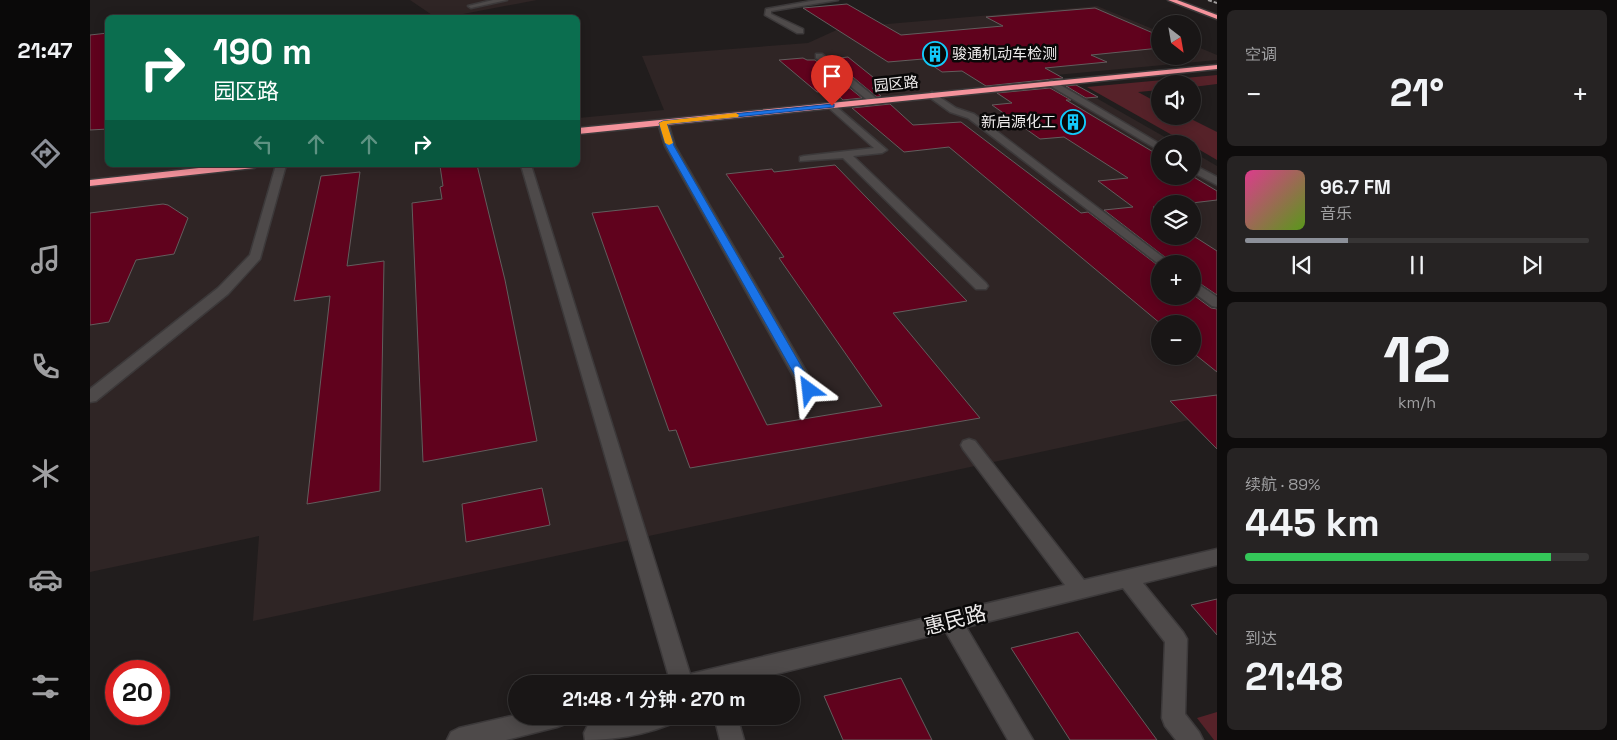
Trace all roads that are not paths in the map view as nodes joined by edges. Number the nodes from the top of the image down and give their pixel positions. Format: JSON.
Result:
{"nodes":[{"id":1,"x":504,"y":0,"type":"edge"},
{"id":2,"x":835,"y":0,"type":"edge"},
{"id":3,"x":1171,"y":0,"type":"edge"},
{"id":4,"x":472,"y":6,"type":"dead end"},
{"id":5,"x":1217,"y":17,"type":"edge"},
{"id":6,"x":800,"y":31,"type":"dead end"},
{"id":7,"x":819,"y":56,"type":"dead end"},
{"id":8,"x":1217,"y":66,"type":"edge"},
{"id":9,"x":1052,"y":83,"type":"junction"},
{"id":10,"x":932,"y":95,"type":"junction"},
{"id":11,"x":874,"y":101,"type":"junction"},
{"id":12,"x":832,"y":106,"type":"junction"},
{"id":13,"x":663,"y":123,"type":"junction"},
{"id":14,"x":580,"y":131,"type":"edge"},
{"id":15,"x":1151,"y":143,"type":"edge"},
{"id":16,"x":845,"y":154,"type":"junction"},
{"id":17,"x":804,"y":159,"type":"dead end"},
{"id":18,"x":236,"y":167,"type":"edge"},
{"id":19,"x":281,"y":167,"type":"edge"},
{"id":20,"x":527,"y":167,"type":"edge"},
{"id":21,"x":1201,"y":172,"type":"edge"},
{"id":22,"x":1217,"y":182,"type":"edge"},
{"id":23,"x":90,"y":183,"type":"edge"},
{"id":24,"x":1154,"y":255,"type":"edge"},
{"id":25,"x":982,"y":286,"type":"dead end"},
{"id":26,"x":1201,"y":290,"type":"edge"},
{"id":27,"x":1217,"y":302,"type":"edge"},
{"id":28,"x":809,"y":390,"type":"dead end"},
{"id":29,"x":90,"y":397,"type":"edge"},
{"id":30,"x":969,"y":445,"type":"dead end"},
{"id":31,"x":1217,"y":557,"type":"edge"},
{"id":32,"x":1128,"y":578,"type":"junction"},
{"id":33,"x":1080,"y":590,"type":"junction"},
{"id":34,"x":950,"y":621,"type":"junction"},
{"id":35,"x":679,"y":675,"type":"edge"},
{"id":36,"x":735,"y":675,"type":"edge"},
{"id":37,"x":534,"y":725,"type":"edge"},
{"id":38,"x":625,"y":725,"type":"edge"},
{"id":39,"x":728,"y":725,"type":"edge"},
{"id":40,"x":512,"y":734,"type":"edge"},
{"id":41,"x":458,"y":740,"type":"edge"},
{"id":42,"x":597,"y":740,"type":"edge"},
{"id":43,"x":732,"y":740,"type":"edge"},
{"id":44,"x":1021,"y":740,"type":"edge"},
{"id":45,"x":1190,"y":740,"type":"edge"}],
"edges":[{"from":1,"to":4,"type":"street"},
{"from":2,"to":6,"type":"street"},
{"from":3,"to":5,"type":"highway"},
{"from":7,"to":11,"type":"street"},
{"from":8,"to":9,"type":"highway","name":"园区路"},
{"from":9,"to":10,"type":"highway","name":"园区路"},
{"from":9,"to":15,"type":"street"},
{"from":10,"to":11,"type":"highway","name":"园区路"},
{"from":10,"to":24,"type":"street"},
{"from":11,"to":12,"type":"highway","name":"园区路"},
{"from":12,"to":13,"type":"highway","name":"园区路"},
{"from":12,"to":16,"type":"street"},
{"from":13,"to":14,"type":"highway","name":"园区路"},
{"from":13,"to":28,"type":"street"},
{"from":16,"to":17,"type":"street"},
{"from":16,"to":25,"type":"street"},
{"from":18,"to":23,"type":"highway"},
{"from":19,"to":29,"type":"street"},
{"from":20,"to":35,"type":"street"},
{"from":21,"to":22,"type":"street"},
{"from":26,"to":27,"type":"street"},
{"from":30,"to":33,"type":"street"},
{"from":31,"to":32,"type":"street","name":"惠民路"},
{"from":32,"to":33,"type":"street","name":"惠民路"},
{"from":32,"to":45,"type":"street"},
{"from":33,"to":34,"type":"street","name":"惠民路"},
{"from":34,"to":36,"type":"street","name":"惠民路"},
{"from":34,"to":44,"type":"street"},
{"from":37,"to":40,"type":"street"},
{"from":38,"to":42,"type":"street"},
{"from":39,"to":43,"type":"street"},
{"from":40,"to":41,"type":"street"}]}
